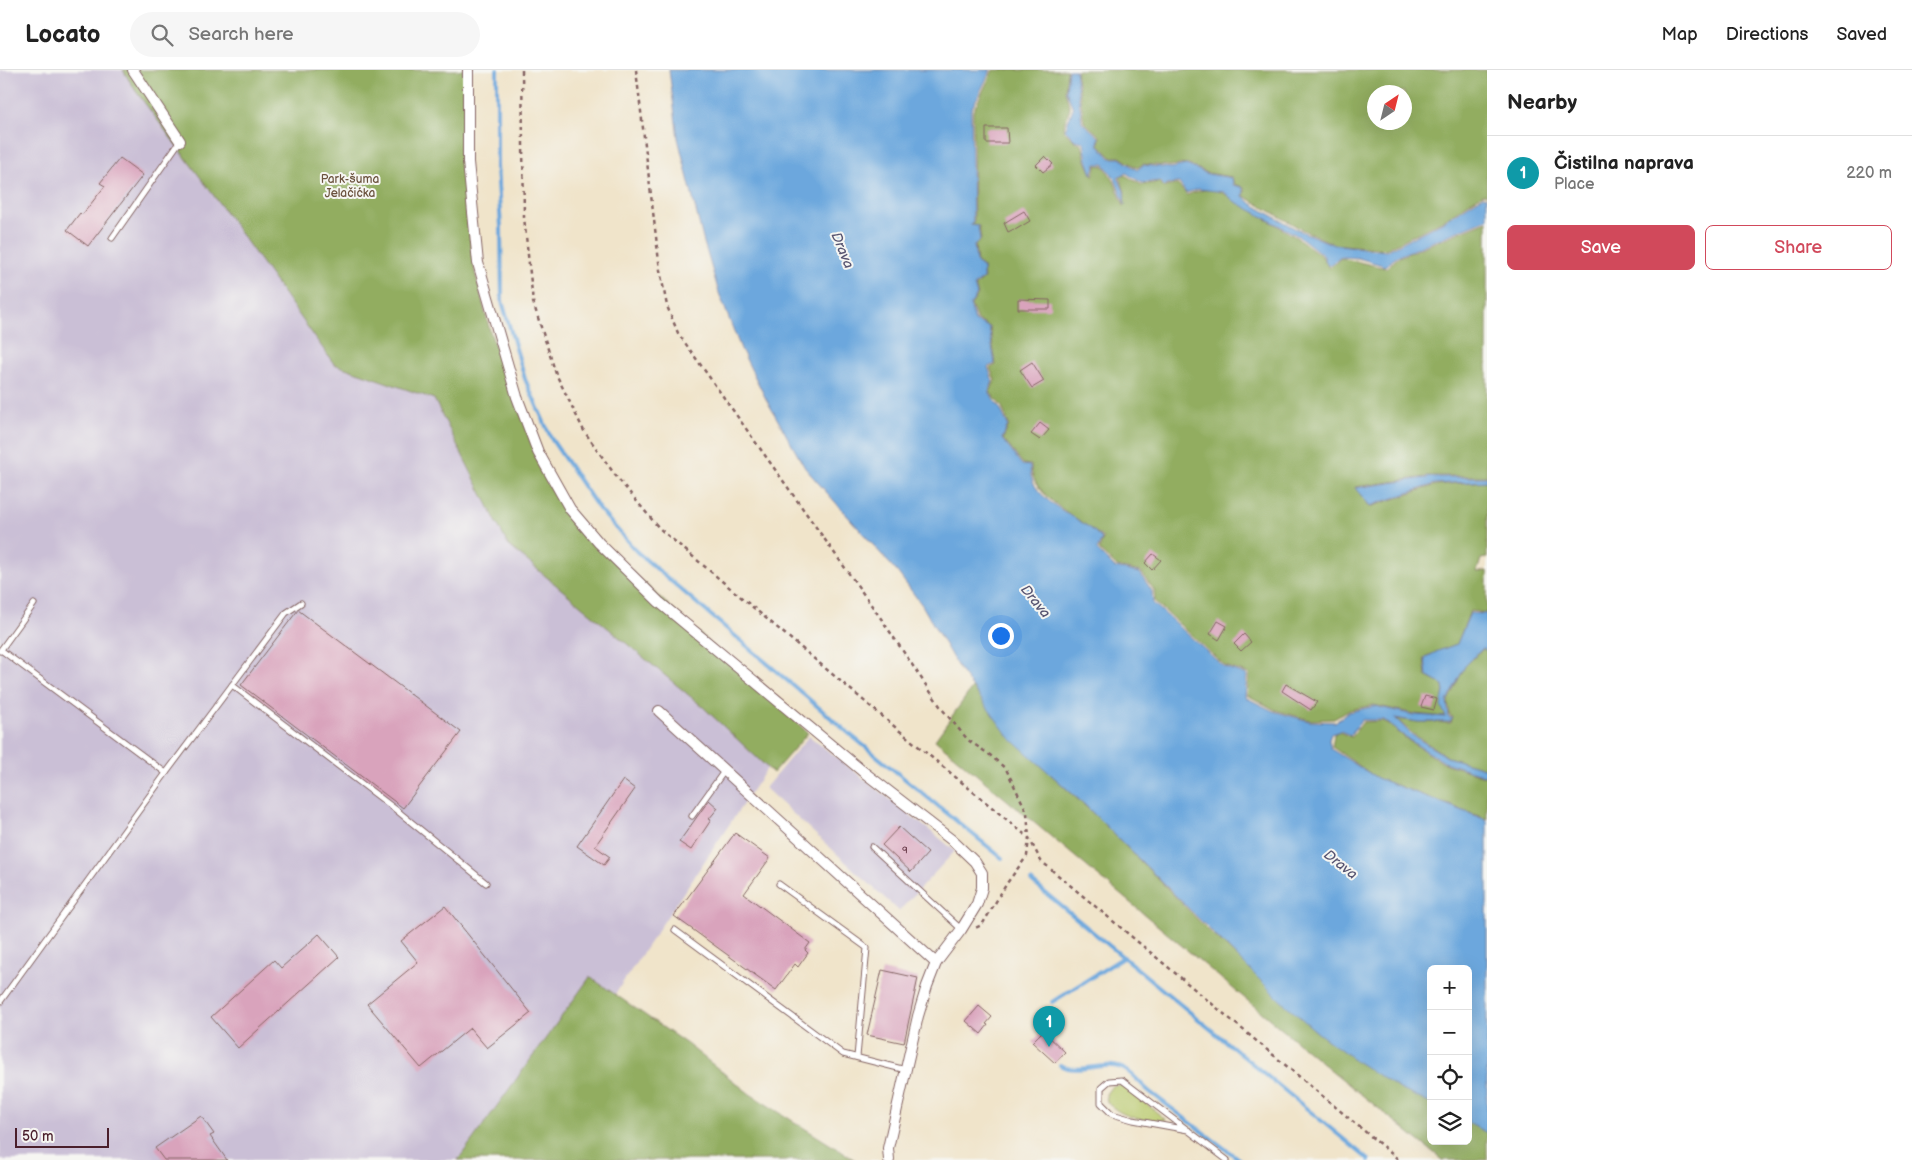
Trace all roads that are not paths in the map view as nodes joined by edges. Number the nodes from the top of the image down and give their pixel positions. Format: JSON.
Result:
{"nodes":[{"id":1,"x":133,"y":70,"type":"edge"},
{"id":2,"x":468,"y":70,"type":"edge"},
{"id":3,"x":180,"y":141,"type":"joint"},
{"id":4,"x":112,"y":238,"type":"dead end"},
{"id":5,"x":301,"y":603,"type":"dead end"},
{"id":6,"x":34,"y":604,"type":"dead end"},
{"id":7,"x":1,"y":650,"type":"edge"},
{"id":8,"x":232,"y":685,"type":"junction"},
{"id":9,"x":659,"y":711,"type":"dead end"},
{"id":10,"x":725,"y":770,"type":"junction"},
{"id":11,"x":166,"y":773,"type":"junction"},
{"id":12,"x":692,"y":816,"type":"dead end"},
{"id":13,"x":872,"y":847,"type":"dead end"},
{"id":14,"x":486,"y":883,"type":"dead end"},
{"id":15,"x":778,"y":884,"type":"dead end"},
{"id":16,"x":675,"y":930,"type":"dead end"},
{"id":17,"x":961,"y":930,"type":"junction"},
{"id":18,"x":936,"y":963,"type":"junction"},
{"id":19,"x":0,"y":1002,"type":"edge"},
{"id":20,"x":858,"y":1057,"type":"junction"},
{"id":21,"x":907,"y":1070,"type":"junction"},
{"id":22,"x":1188,"y":1130,"type":"junction"},
{"id":23,"x":888,"y":1148,"type":"junction"},
{"id":24,"x":882,"y":1160,"type":"edge"},
{"id":25,"x":889,"y":1160,"type":"edge"},
{"id":26,"x":1227,"y":1160,"type":"edge"}],
"edges":[{"from":1,"to":3,"type":"street"},
{"from":2,"to":17,"type":"street"},
{"from":3,"to":4,"type":"lane"},
{"from":5,"to":8,"type":"lane"},
{"from":6,"to":7,"type":"lane"},
{"from":7,"to":11,"type":"lane"},
{"from":8,"to":11,"type":"lane"},
{"from":8,"to":14,"type":"lane"},
{"from":9,"to":10,"type":"street"},
{"from":10,"to":12,"type":"lane"},
{"from":10,"to":18,"type":"street"},
{"from":11,"to":19,"type":"lane"},
{"from":13,"to":17,"type":"lane"},
{"from":15,"to":20,"type":"lane"},
{"from":16,"to":20,"type":"lane"},
{"from":17,"to":18,"type":"street"},
{"from":18,"to":21,"type":"street"},
{"from":20,"to":21,"type":"lane"},
{"from":21,"to":23,"type":"street"},
{"from":22,"to":22,"type":"lane"},
{"from":22,"to":26,"type":"lane"},
{"from":23,"to":24,"type":"street"},
{"from":23,"to":25,"type":"street"}]}
